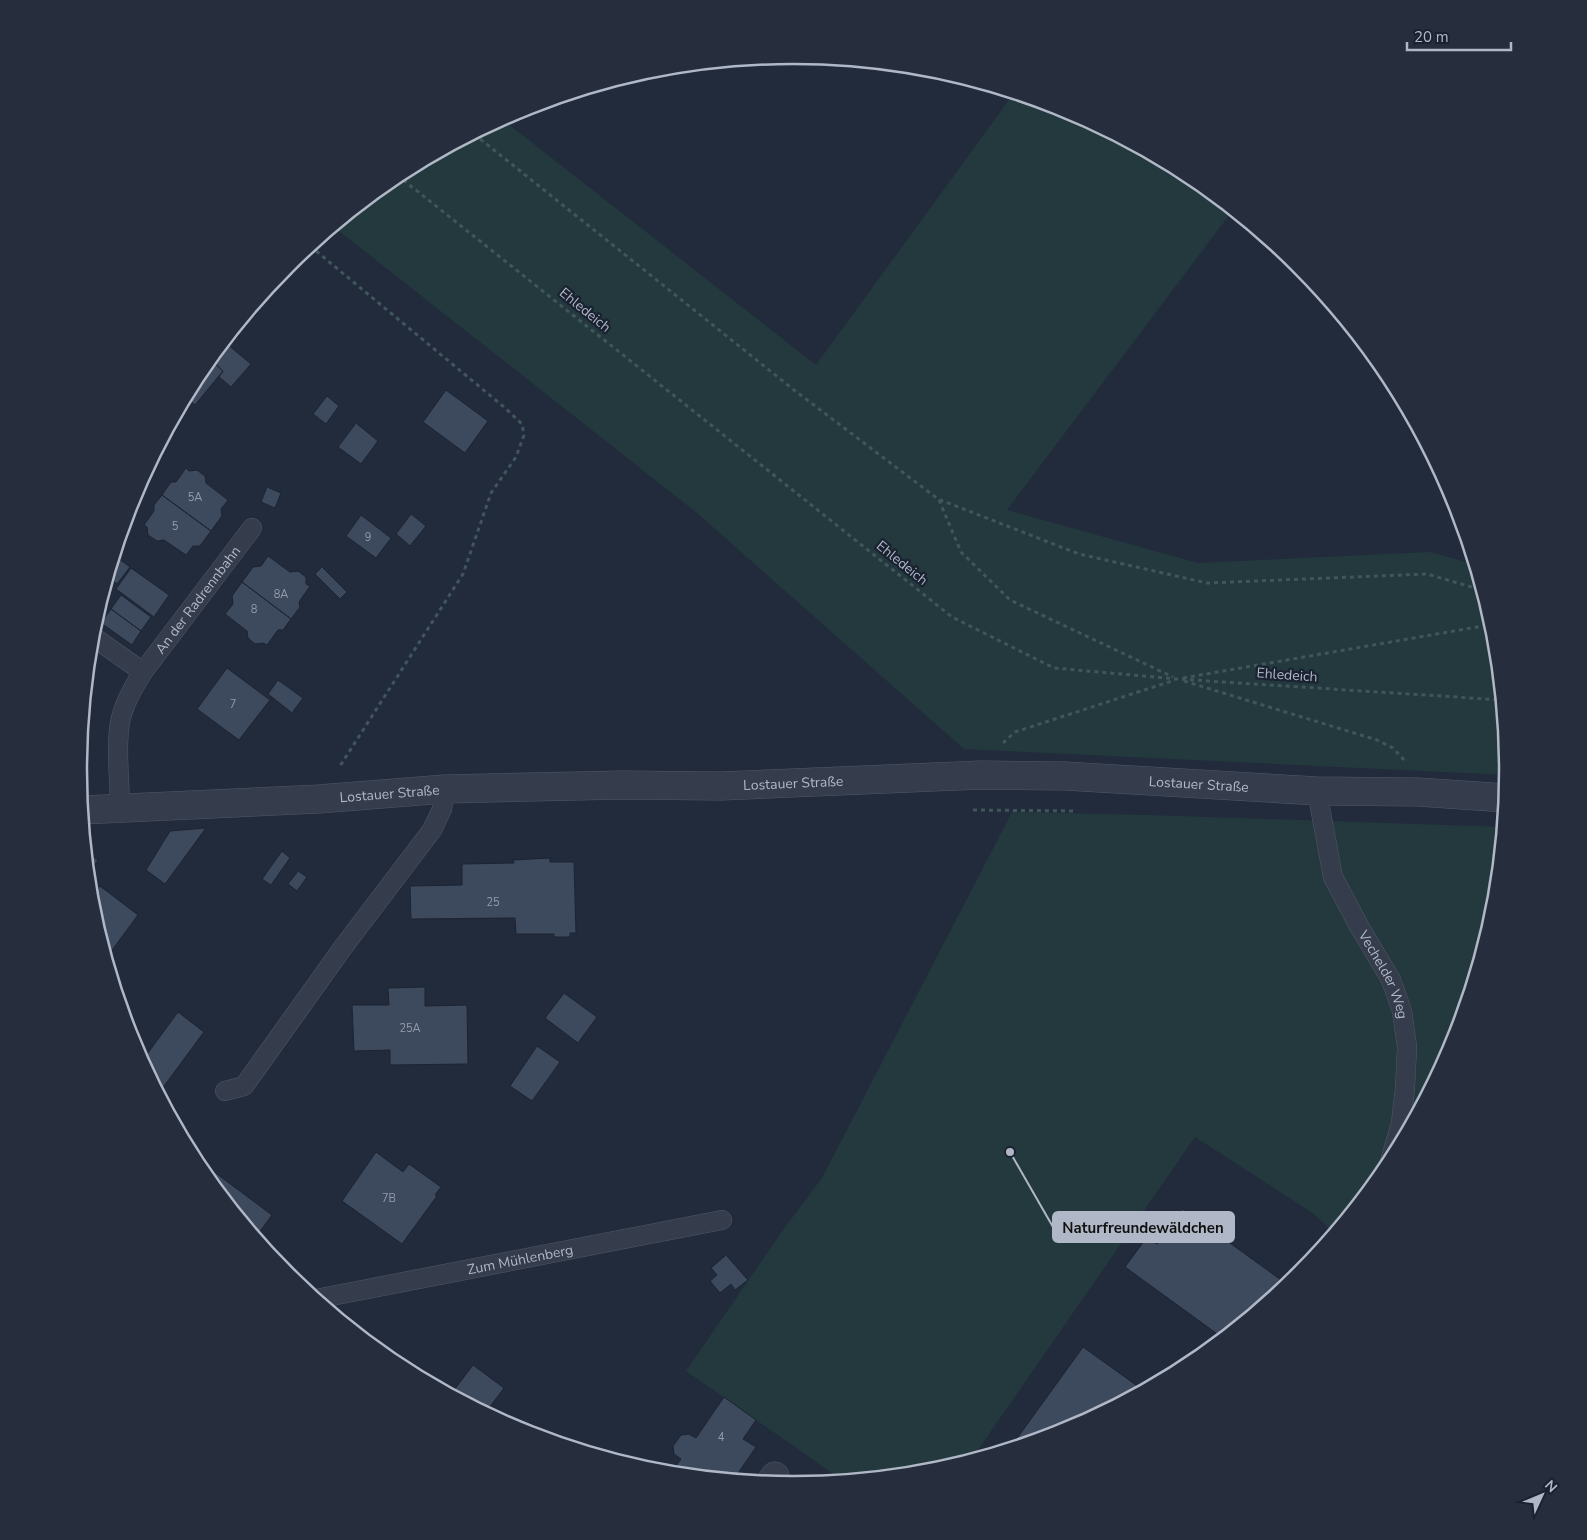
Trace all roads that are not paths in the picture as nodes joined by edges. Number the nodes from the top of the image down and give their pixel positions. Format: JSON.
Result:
{"nodes":[{"id":1,"x":252,"y":528,"type":"dead end"},
{"id":2,"x":99,"y":641,"type":"edge"},
{"id":3,"x":143,"y":672,"type":"junction"},
{"id":4,"x":445,"y":789,"type":"junction"},
{"id":5,"x":1317,"y":791,"type":"junction"},
{"id":6,"x":1499,"y":798,"type":"edge"},
{"id":7,"x":120,"y":808,"type":"junction"},
{"id":8,"x":89,"y":810,"type":"edge"},
{"id":9,"x":225,"y":1091,"type":"dead end"},
{"id":10,"x":1398,"y":1135,"type":"edge"},
{"id":11,"x":722,"y":1220,"type":"dead end"},
{"id":12,"x":323,"y":1297,"type":"edge"}],
"edges":[{"from":1,"to":3,"type":"lane","name":"An der Radrennbahn"},
{"from":2,"to":3,"type":"lane"},
{"from":3,"to":7,"type":"lane","name":"An der Radrennbahn"},
{"from":4,"to":5,"type":"street","name":"Lostauer Straße"},
{"from":4,"to":7,"type":"street","name":"Lostauer Straße"},
{"from":4,"to":9,"type":"lane"},
{"from":5,"to":6,"type":"street","name":"Lostauer Straße"},
{"from":5,"to":10,"type":"lane","name":"Vechelder Weg"},
{"from":7,"to":8,"type":"street","name":"Lostauer Straße"},
{"from":11,"to":12,"type":"lane","name":"Zum Mühlenberg"}]}
